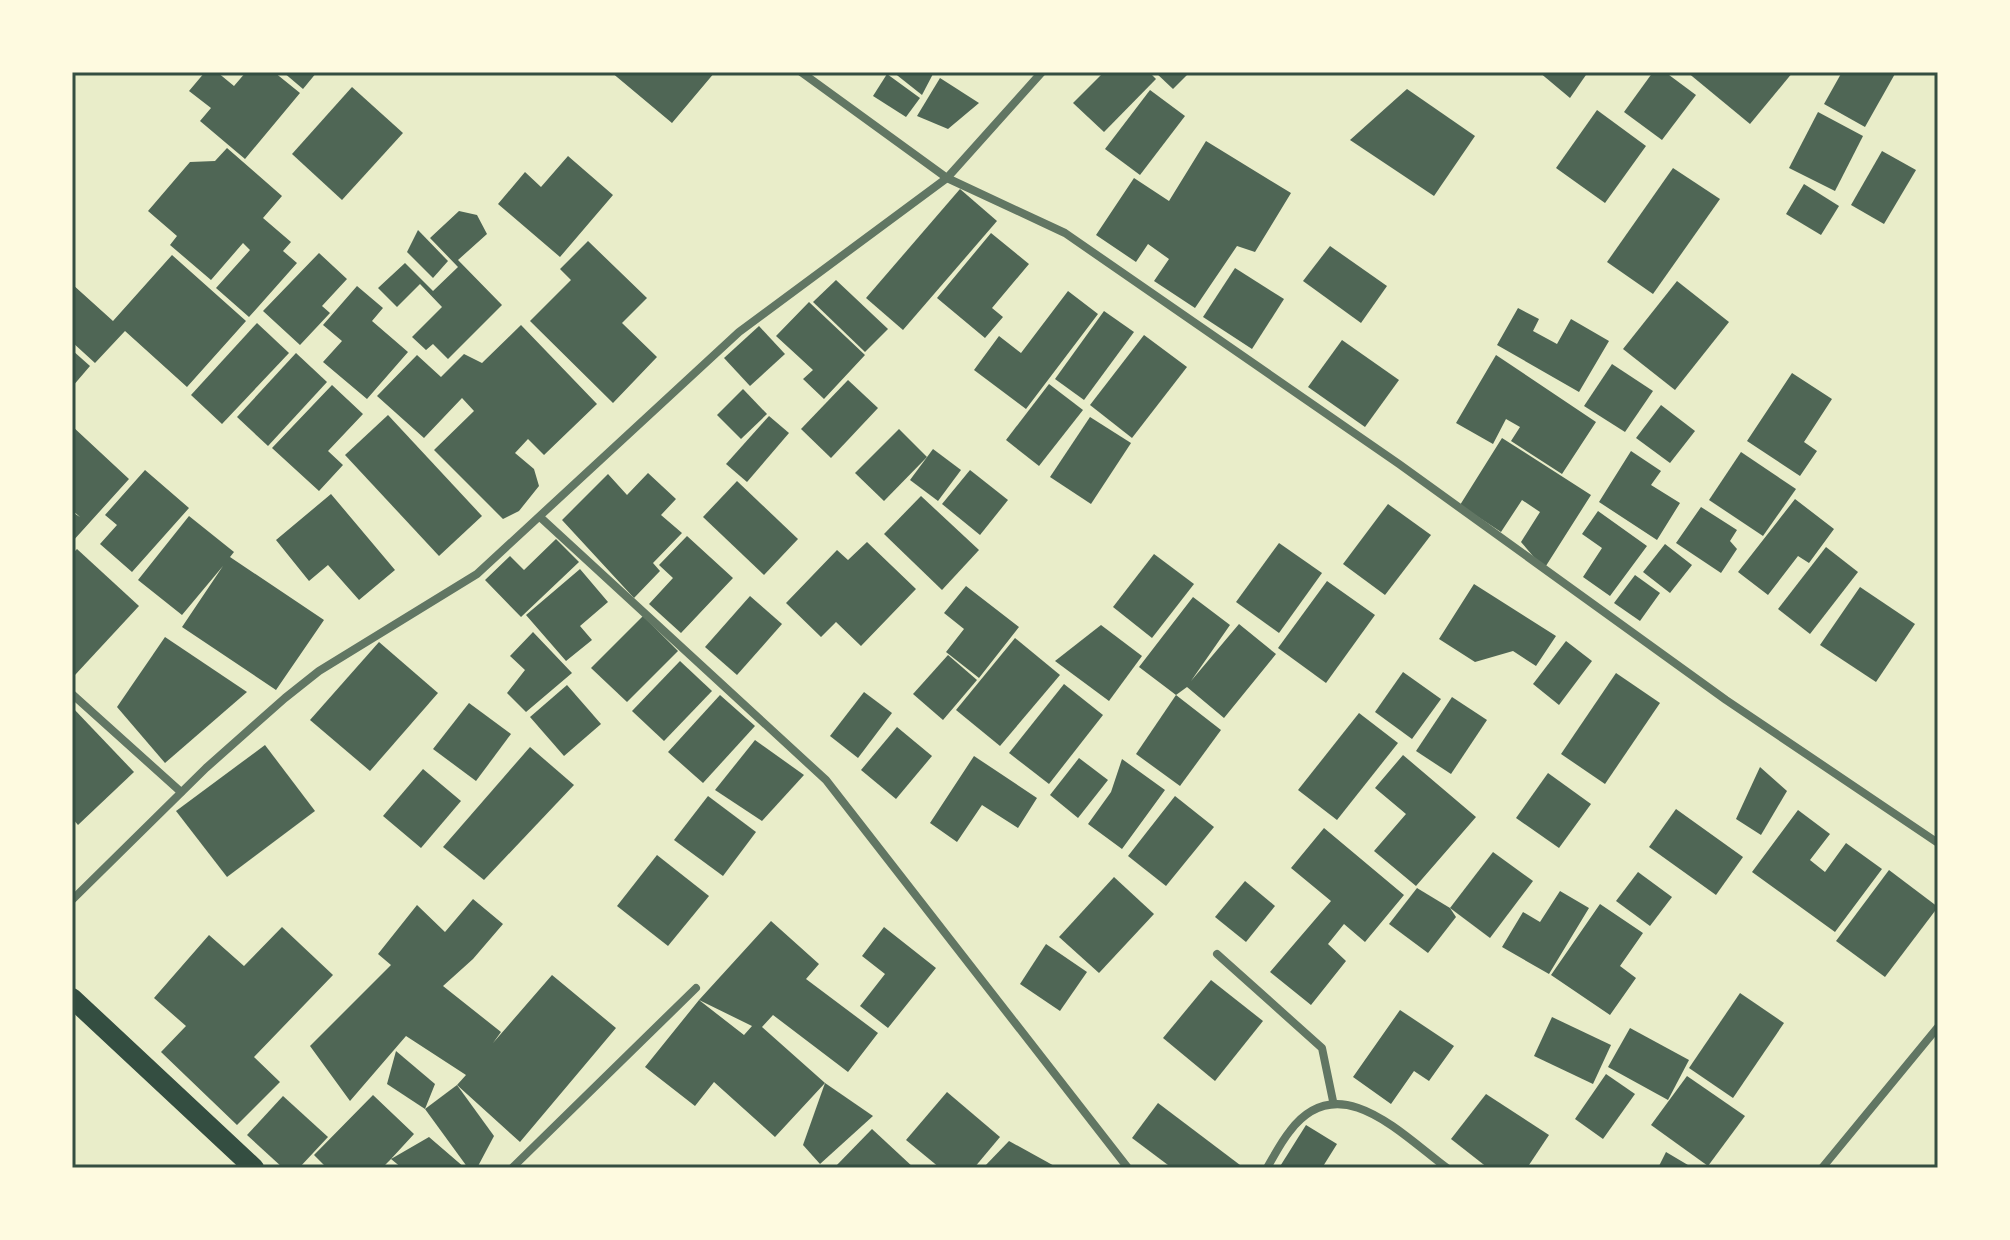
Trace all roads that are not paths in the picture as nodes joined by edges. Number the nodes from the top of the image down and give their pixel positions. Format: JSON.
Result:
{"nodes":[{"id":1,"x":801,"y":72,"type":"edge"},
{"id":2,"x":1042,"y":72,"type":"edge"},
{"id":3,"x":947,"y":178,"type":"junction"},
{"id":4,"x":540,"y":517,"type":"junction"},
{"id":5,"x":72,"y":694,"type":"edge"},
{"id":6,"x":181,"y":792,"type":"junction"},
{"id":7,"x":1938,"y":843,"type":"edge"},
{"id":8,"x":72,"y":900,"type":"edge"},
{"id":9,"x":1217,"y":954,"type":"dead end"},
{"id":10,"x":696,"y":988,"type":"dead end"},
{"id":11,"x":72,"y":998,"type":"edge"},
{"id":12,"x":1938,"y":1027,"type":"edge"},
{"id":13,"x":1333,"y":1101,"type":"junction"},
{"id":14,"x":254,"y":1168,"type":"edge"},
{"id":15,"x":512,"y":1168,"type":"edge"},
{"id":16,"x":1128,"y":1168,"type":"edge"},
{"id":17,"x":1267,"y":1168,"type":"edge"},
{"id":18,"x":1447,"y":1168,"type":"edge"},
{"id":19,"x":1822,"y":1168,"type":"edge"}],
"edges":[{"from":1,"to":3,"type":"street"},
{"from":2,"to":3,"type":"street"},
{"from":3,"to":4,"type":"street"},
{"from":3,"to":7,"type":"street"},
{"from":4,"to":6,"type":"street"},
{"from":4,"to":16,"type":"street"},
{"from":5,"to":6,"type":"street"},
{"from":6,"to":8,"type":"street"},
{"from":9,"to":13,"type":"street"},
{"from":10,"to":15,"type":"street"},
{"from":11,"to":14,"type":"main road"},
{"from":12,"to":19,"type":"street"},
{"from":13,"to":17,"type":"street"},
{"from":13,"to":18,"type":"street"}]}
